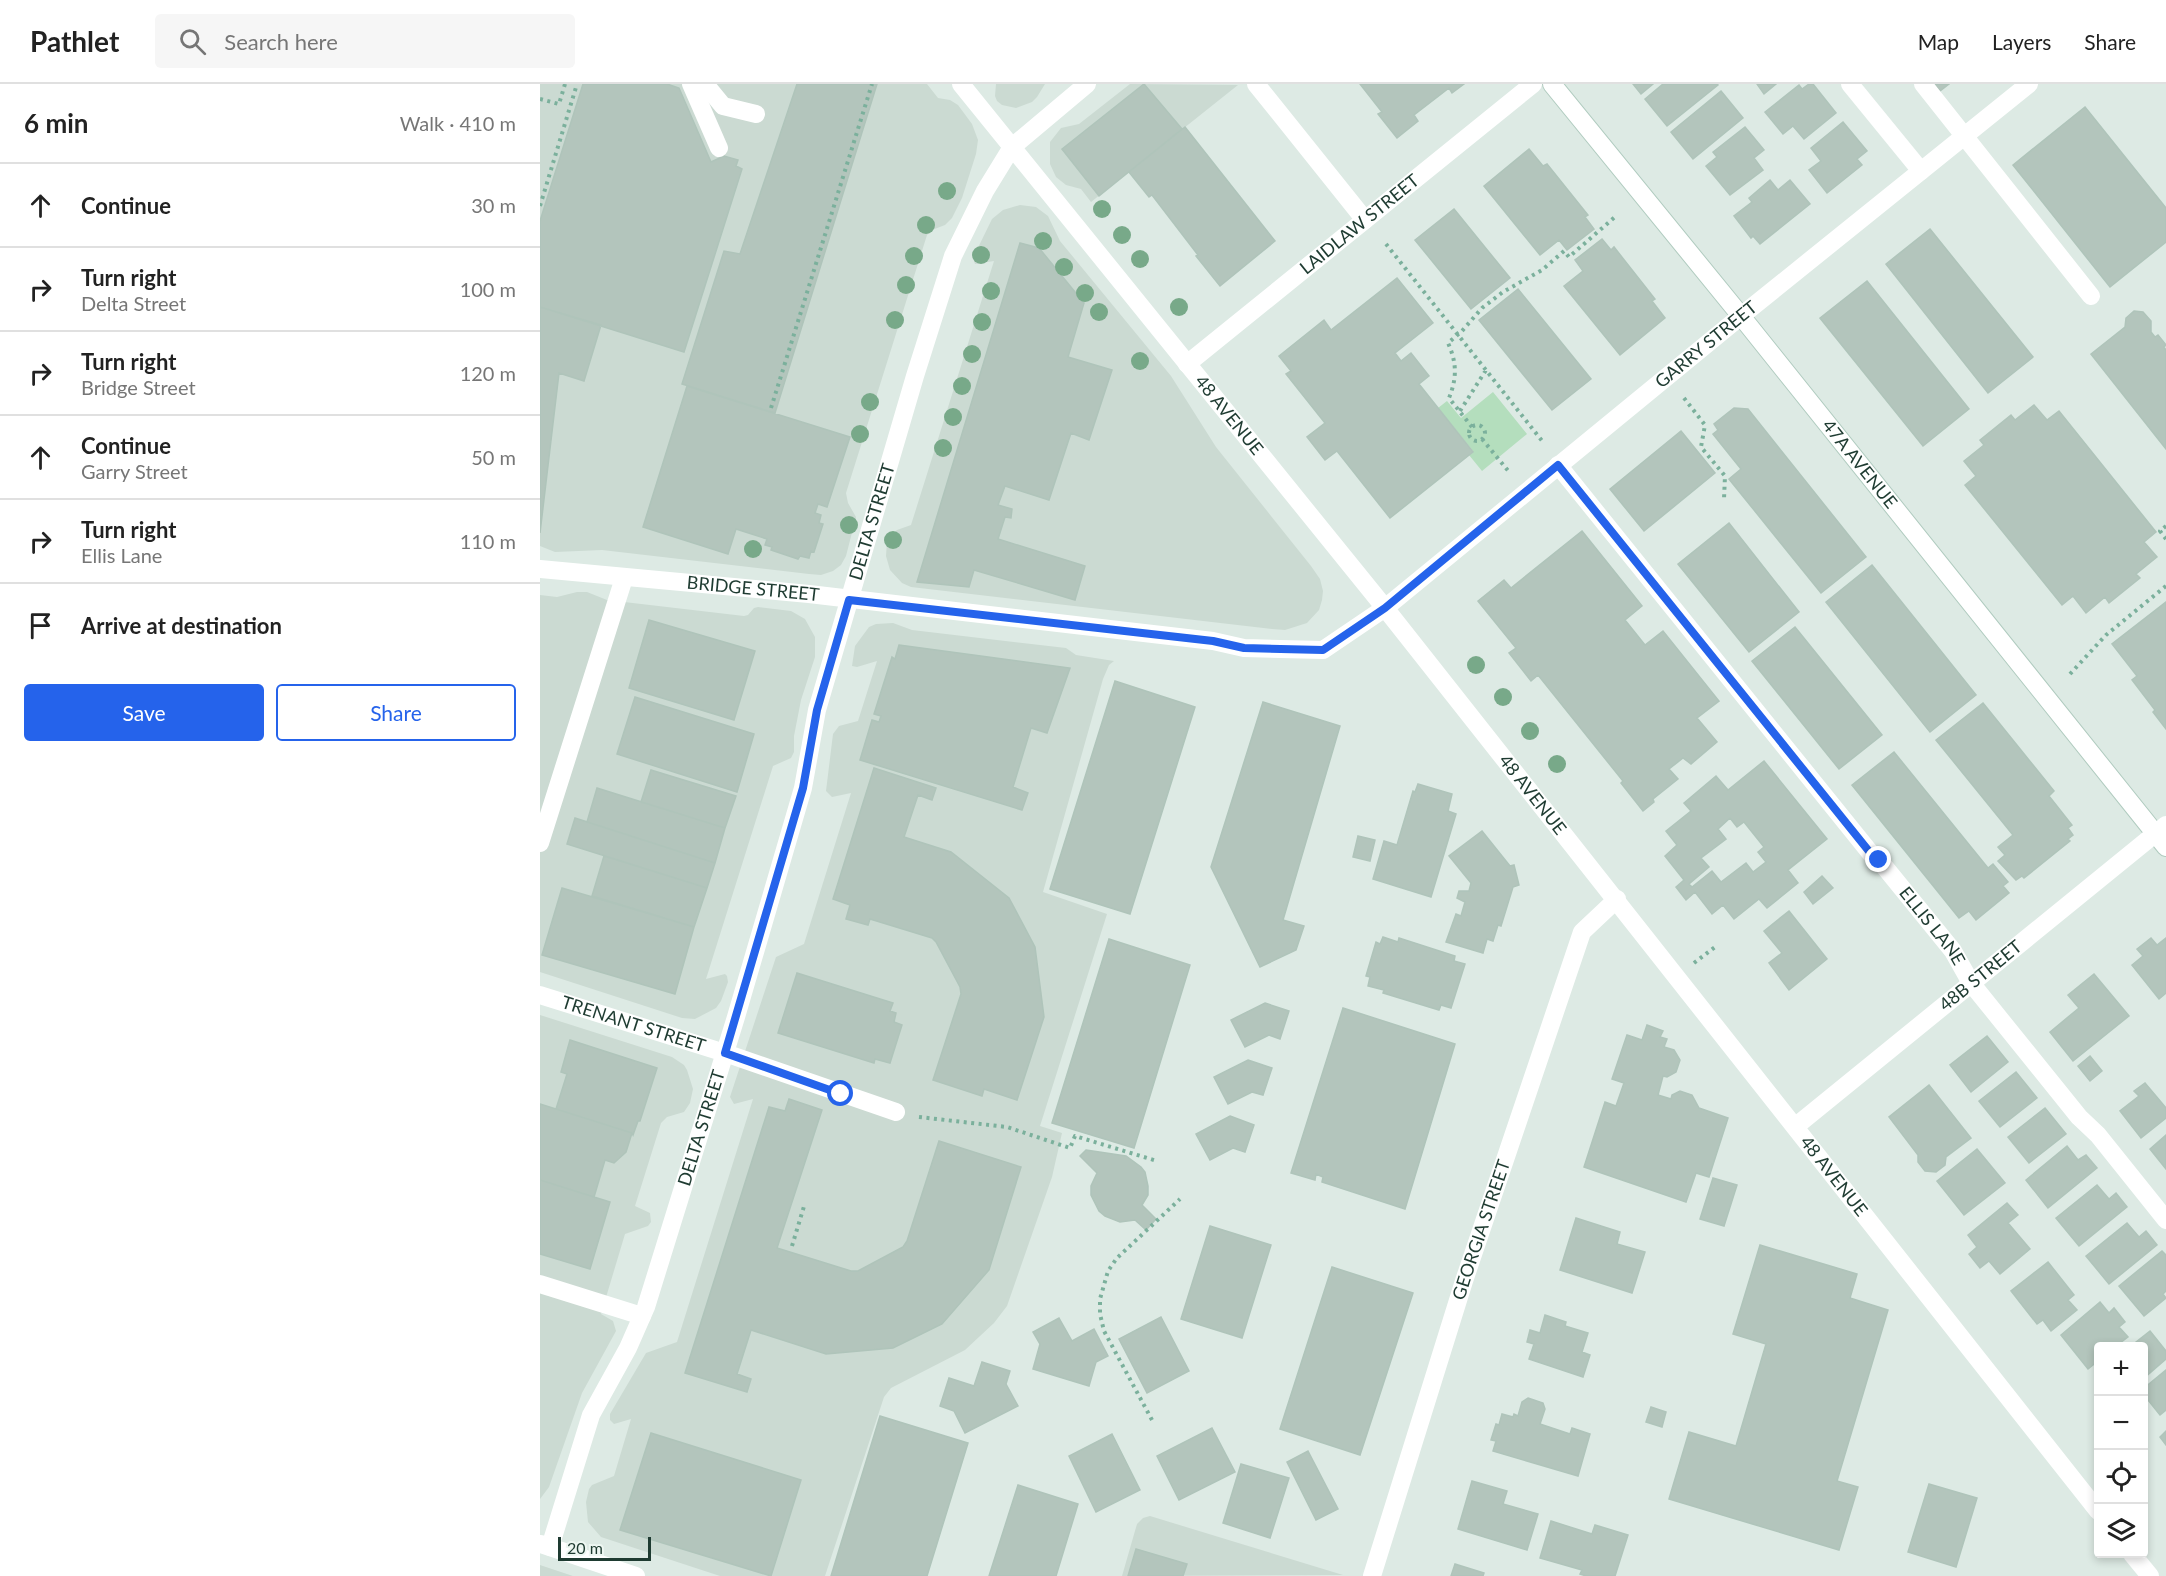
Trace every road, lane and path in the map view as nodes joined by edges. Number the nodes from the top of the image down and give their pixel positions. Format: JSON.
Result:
{"nodes":[{"id":1,"x":565,"y":84,"type":"edge"},
{"id":2,"x":577,"y":84,"type":"edge"},
{"id":3,"x":691,"y":84,"type":"edge"},
{"id":4,"x":705,"y":84,"type":"edge"},
{"id":5,"x":872,"y":84,"type":"edge"},
{"id":6,"x":961,"y":84,"type":"edge"},
{"id":7,"x":1087,"y":84,"type":"edge"},
{"id":8,"x":1256,"y":84,"type":"edge"},
{"id":9,"x":1533,"y":84,"type":"edge"},
{"id":10,"x":1552,"y":84,"type":"edge"},
{"id":11,"x":1850,"y":84,"type":"edge"},
{"id":12,"x":1923,"y":84,"type":"edge"},
{"id":13,"x":2029,"y":84,"type":"edge"},
{"id":14,"x":540,"y":99,"type":"edge"},
{"id":15,"x":756,"y":114,"type":"dead end"},
{"id":16,"x":1965,"y":136,"type":"junction"},
{"id":17,"x":1012,"y":147,"type":"junction"},
{"id":18,"x":719,"y":148,"type":"dead end"},
{"id":19,"x":1920,"y":171,"type":"junction"},
{"id":20,"x":540,"y":206,"type":"edge"},
{"id":21,"x":1616,"y":216,"type":"dead end"},
{"id":22,"x":1365,"y":220,"type":"junction"},
{"id":23,"x":1386,"y":244,"type":"dead end"},
{"id":24,"x":2091,"y":296,"type":"dead end"},
{"id":25,"x":1741,"y":316,"type":"junction"},
{"id":26,"x":1458,"y":334,"type":"junction"},
{"id":27,"x":1187,"y":364,"type":"junction"},
{"id":28,"x":1486,"y":370,"type":"junction"},
{"id":29,"x":1684,"y":398,"type":"dead end"},
{"id":30,"x":771,"y":408,"type":"dead end"},
{"id":31,"x":1460,"y":411,"type":"junction"},
{"id":32,"x":1472,"y":427,"type":"junction"},
{"id":33,"x":1482,"y":439,"type":"junction"},
{"id":34,"x":1543,"y":442,"type":"dead end"},
{"id":35,"x":1558,"y":465,"type":"junction"},
{"id":36,"x":1525,"y":492,"type":"junction"},
{"id":37,"x":1724,"y":499,"type":"dead end"},
{"id":38,"x":2166,"y":526,"type":"edge"},
{"id":39,"x":2166,"y":539,"type":"edge"},
{"id":40,"x":540,"y":570,"type":"edge"},
{"id":41,"x":624,"y":578,"type":"junction"},
{"id":42,"x":2166,"y":586,"type":"edge"},
{"id":43,"x":849,"y":600,"type":"junction"},
{"id":44,"x":1385,"y":608,"type":"junction"},
{"id":45,"x":2070,"y":674,"type":"dead end"},
{"id":46,"x":2162,"y":835,"type":"edge"},
{"id":47,"x":540,"y":843,"type":"edge"},
{"id":48,"x":1617,"y":899,"type":"junction"},
{"id":49,"x":1971,"y":983,"type":"junction"},
{"id":50,"x":540,"y":995,"type":"edge"},
{"id":51,"x":725,"y":1053,"type":"junction"},
{"id":52,"x":896,"y":1112,"type":"joint"},
{"id":53,"x":1796,"y":1126,"type":"junction"},
{"id":54,"x":1157,"y":1161,"type":"dead end"},
{"id":55,"x":1180,"y":1199,"type":"dead end"},
{"id":56,"x":805,"y":1203,"type":"dead end"},
{"id":57,"x":2166,"y":1220,"type":"edge"},
{"id":58,"x":792,"y":1246,"type":"dead end"},
{"id":59,"x":540,"y":1284,"type":"edge"},
{"id":60,"x":642,"y":1316,"type":"junction"},
{"id":61,"x":1152,"y":1420,"type":"dead end"},
{"id":62,"x":2094,"y":1506,"type":"edge"},
{"id":63,"x":545,"y":1546,"type":"edge"},
{"id":64,"x":2135,"y":1558,"type":"edge"},
{"id":65,"x":636,"y":1576,"type":"edge"},
{"id":66,"x":1372,"y":1576,"type":"edge"},
{"id":67,"x":2150,"y":1576,"type":"edge"}],
"edges":[{"from":1,"to":14,"type":"path"},
{"from":2,"to":20,"type":"path"},
{"from":3,"to":18,"type":"street"},
{"from":4,"to":15,"type":"street"},
{"from":5,"to":30,"type":"path"},
{"from":6,"to":17,"type":"street","name":"48 AVENUE"},
{"from":7,"to":17,"type":"street","name":"DELTA STREET"},
{"from":8,"to":22,"type":"street"},
{"from":9,"to":22,"type":"street","name":"LAIDLAW STREET"},
{"from":10,"to":25,"type":"street","name":"47A AVENUE"},
{"from":11,"to":19,"type":"street"},
{"from":12,"to":16,"type":"street"},
{"from":13,"to":16,"type":"street","name":"GARRY STREET"},
{"from":16,"to":19,"type":"street","name":"GARRY STREET"},
{"from":16,"to":24,"type":"street"},
{"from":17,"to":27,"type":"street","name":"48 AVENUE"},
{"from":17,"to":43,"type":"street","name":"DELTA STREET"},
{"from":19,"to":25,"type":"street","name":"GARRY STREET"},
{"from":21,"to":26,"type":"path"},
{"from":22,"to":27,"type":"street","name":"LAIDLAW STREET"},
{"from":23,"to":26,"type":"path"},
{"from":25,"to":35,"type":"street","name":"GARRY STREET"},
{"from":25,"to":46,"type":"street","name":"47A AVENUE"},
{"from":26,"to":28,"type":"path"},
{"from":26,"to":31,"type":"path"},
{"from":27,"to":44,"type":"street","name":"48 AVENUE"},
{"from":28,"to":31,"type":"path"},
{"from":28,"to":34,"type":"path"},
{"from":29,"to":37,"type":"path"},
{"from":31,"to":32,"type":"path"},
{"from":32,"to":33,"type":"path"},
{"from":32,"to":33,"type":"path"},
{"from":33,"to":36,"type":"path"},
{"from":35,"to":36,"type":"street","name":"GARRY STREET"},
{"from":35,"to":49,"type":"street","name":"ELLIS LANE"},
{"from":36,"to":44,"type":"street","name":"GARRY STREET"},
{"from":38,"to":39,"type":"path"},
{"from":40,"to":41,"type":"street","name":"BRIDGE STREET"},
{"from":41,"to":43,"type":"street","name":"BRIDGE STREET"},
{"from":41,"to":47,"type":"street"},
{"from":42,"to":45,"type":"path"},
{"from":43,"to":44,"type":"street","name":"BRIDGE STREET"},
{"from":43,"to":51,"type":"street","name":"DELTA STREET"},
{"from":44,"to":48,"type":"street","name":"48 AVENUE"},
{"from":46,"to":49,"type":"street","name":"48B STREET"},
{"from":48,"to":53,"type":"street","name":"48 AVENUE"},
{"from":48,"to":66,"type":"street","name":"GEORGIA STREET"},
{"from":49,"to":53,"type":"street","name":"48B STREET"},
{"from":49,"to":57,"type":"street","name":"ELLIS LANE"},
{"from":50,"to":51,"type":"street","name":"TRENANT STREET"},
{"from":51,"to":52,"type":"street","name":"TRENANT STREET"},
{"from":51,"to":60,"type":"street","name":"DELTA STREET"},
{"from":52,"to":54,"type":"path"},
{"from":53,"to":62,"type":"street","name":"48 AVENUE"},
{"from":55,"to":61,"type":"path"},
{"from":56,"to":58,"type":"path"},
{"from":59,"to":60,"type":"street"},
{"from":60,"to":63,"type":"street","name":"DELTA STREET"},
{"from":63,"to":65,"type":"street"},
{"from":64,"to":67,"type":"street"}]}
